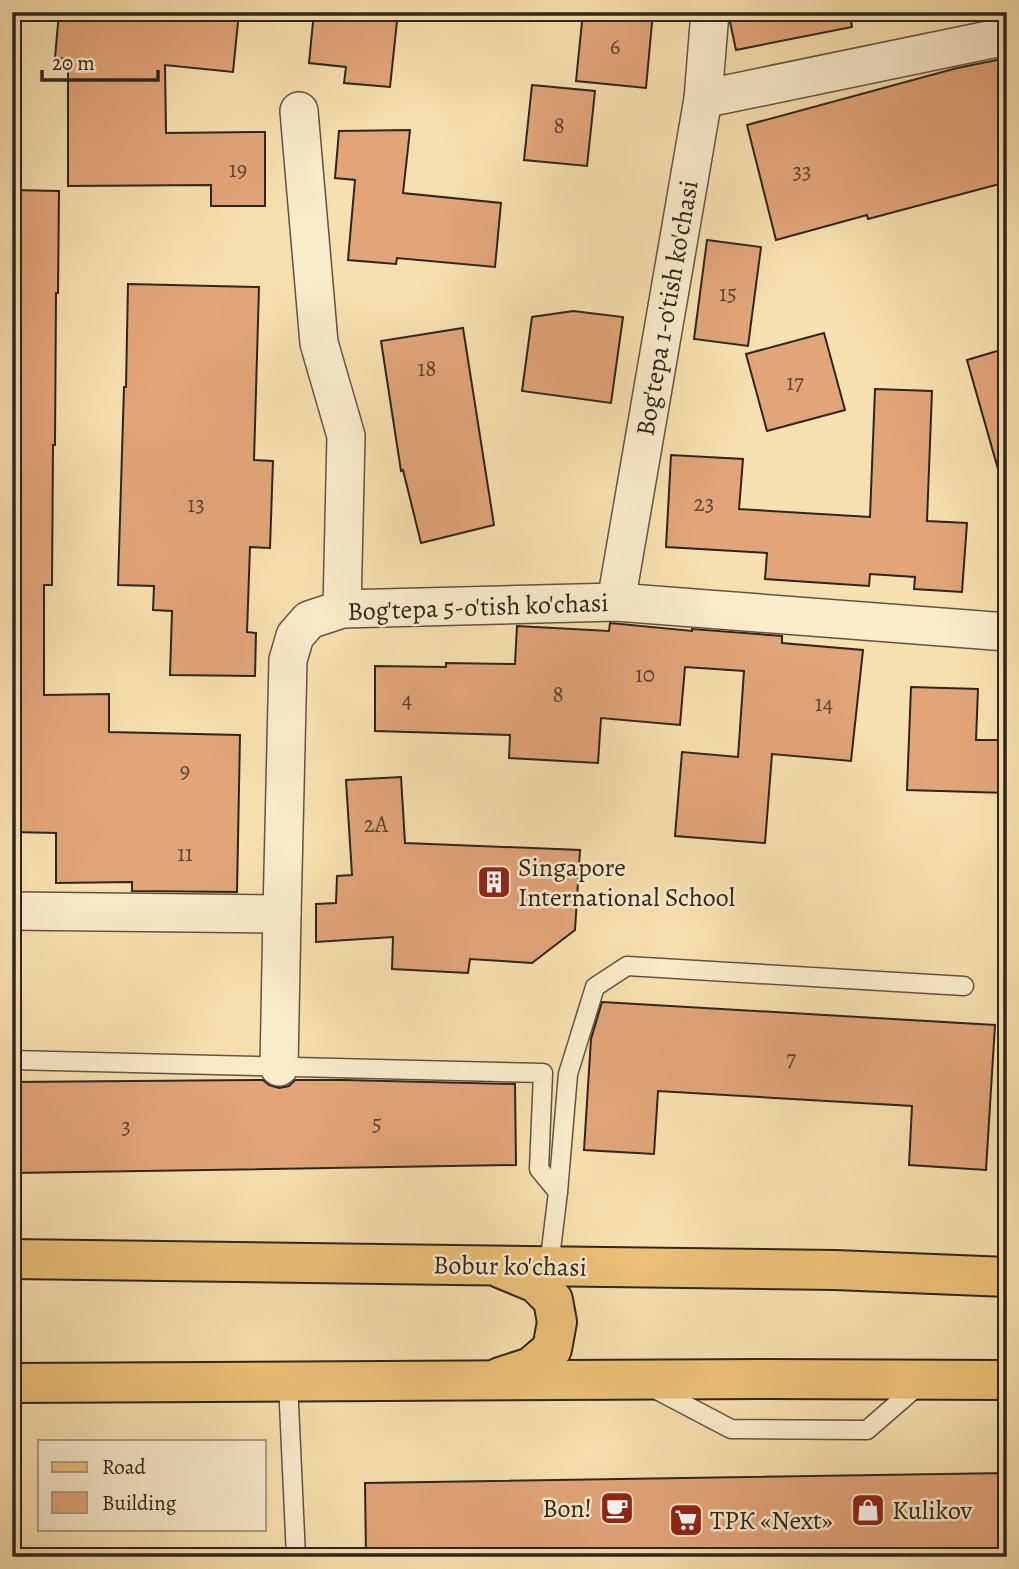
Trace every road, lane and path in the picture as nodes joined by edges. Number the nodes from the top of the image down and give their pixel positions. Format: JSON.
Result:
{"nodes":[{"id":1,"x":710,"y":12,"type":"edge"},
{"id":2,"x":1007,"y":36,"type":"edge"},
{"id":3,"x":703,"y":99,"type":"junction"},
{"id":4,"x":299,"y":111,"type":"dead end"},
{"id":5,"x":615,"y":602,"type":"junction"},
{"id":6,"x":342,"y":609,"type":"junction"},
{"id":7,"x":1007,"y":632,"type":"edge"},
{"id":8,"x":12,"y":911,"type":"edge"},
{"id":9,"x":282,"y":914,"type":"junction"},
{"id":10,"x":964,"y":986,"type":"dead end"},
{"id":11,"x":12,"y":1060,"type":"edge"},
{"id":12,"x":279,"y":1067,"type":"junction"},
{"id":13,"x":558,"y":1192,"type":"junction"},
{"id":14,"x":12,"y":1259,"type":"edge"},
{"id":15,"x":494,"y":1265,"type":"junction"},
{"id":16,"x":549,"y":1266,"type":"junction"},
{"id":17,"x":1007,"y":1277,"type":"edge"},
{"id":18,"x":925,"y":1380,"type":"junction"},
{"id":19,"x":1007,"y":1380,"type":"edge"},
{"id":20,"x":488,"y":1381,"type":"dead end"},
{"id":21,"x":641,"y":1381,"type":"junction"},
{"id":22,"x":288,"y":1382,"type":"junction"},
{"id":23,"x":12,"y":1383,"type":"edge"},
{"id":24,"x":296,"y":1557,"type":"edge"}],
"edges":[{"from":1,"to":3,"type":"street","name":"Bog'tepa 1-o'tish ko'chasi"},
{"from":2,"to":3,"type":"street"},
{"from":3,"to":5,"type":"street","name":"Bog'tepa 1-o'tish ko'chasi"},
{"from":4,"to":6,"type":"street"},
{"from":5,"to":6,"type":"street","name":"Bog'tepa 5-o'tish ko'chasi"},
{"from":5,"to":7,"type":"street","name":"Bog'tepa 5-o'tish ko'chasi"},
{"from":6,"to":9,"type":"street","name":"Bog'tepa 5-o'tish ko'chasi"},
{"from":8,"to":9,"type":"street"},
{"from":9,"to":12,"type":"street","name":"Bog'tepa 5-o'tish ko'chasi"},
{"from":10,"to":13,"type":"lane"},
{"from":11,"to":12,"type":"lane"},
{"from":12,"to":13,"type":"lane"},
{"from":13,"to":16,"type":"lane"},
{"from":14,"to":15,"type":"main road","name":"Bobur ko'chasi"},
{"from":15,"to":16,"type":"main road","name":"Bobur ko'chasi"},
{"from":15,"to":20,"type":"main road"},
{"from":16,"to":17,"type":"main road","name":"Bobur ko'chasi"},
{"from":18,"to":19,"type":"main road"},
{"from":18,"to":21,"type":"main road"},
{"from":18,"to":21,"type":"lane"},
{"from":21,"to":22,"type":"main road"},
{"from":22,"to":23,"type":"main road"},
{"from":22,"to":24,"type":"lane"}]}
